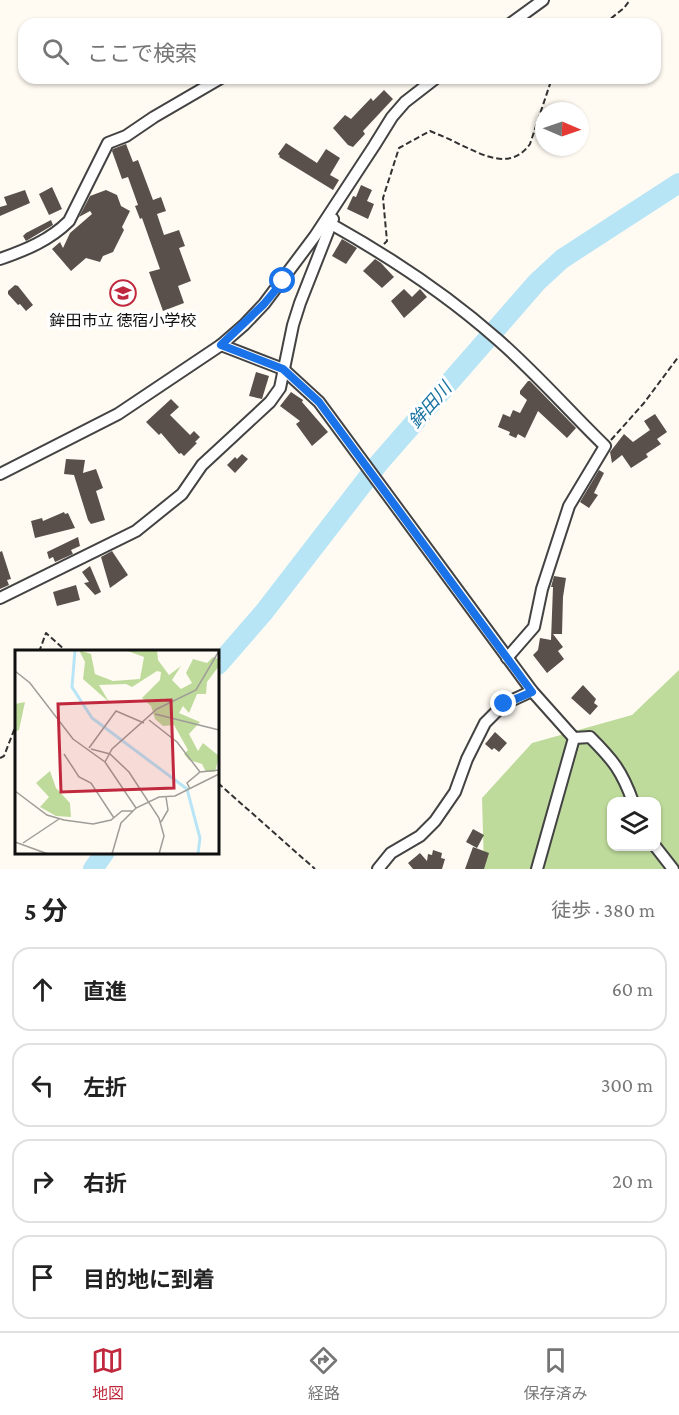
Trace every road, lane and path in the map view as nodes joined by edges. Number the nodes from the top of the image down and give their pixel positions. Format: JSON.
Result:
{"nodes":[{"id":1,"x":543,"y":0,"type":"edge"},
{"id":2,"x":630,"y":0,"type":"edge"},
{"id":3,"x":518,"y":18,"type":"edge"},
{"id":4,"x":612,"y":18,"type":"edge"},
{"id":5,"x":211,"y":84,"type":"edge"},
{"id":6,"x":428,"y":84,"type":"edge"},
{"id":7,"x":550,"y":84,"type":"edge"},
{"id":8,"x":344,"y":191,"type":"junction"},
{"id":9,"x":331,"y":224,"type":"junction"},
{"id":10,"x":378,"y":251,"type":"junction"},
{"id":11,"x":0,"y":260,"type":"edge"},
{"id":12,"x":221,"y":345,"type":"junction"},
{"id":13,"x":679,"y":356,"type":"edge"},
{"id":14,"x":283,"y":369,"type":"junction"},
{"id":15,"x":605,"y":446,"type":"junction"},
{"id":16,"x":0,"y":474,"type":"edge"},
{"id":17,"x":0,"y":598,"type":"edge"},
{"id":18,"x":39,"y":650,"type":"edge"},
{"id":19,"x":66,"y":650,"type":"edge"},
{"id":20,"x":507,"y":658,"type":"junction"},
{"id":21,"x":532,"y":692,"type":"junction"},
{"id":22,"x":15,"y":728,"type":"edge"},
{"id":23,"x":574,"y":738,"type":"junction"},
{"id":24,"x":0,"y":758,"type":"edge"},
{"id":25,"x":219,"y":784,"type":"edge"},
{"id":26,"x":631,"y":797,"type":"edge"},
{"id":27,"x":659,"y":851,"type":"edge"},
{"id":28,"x":315,"y":869,"type":"edge"},
{"id":29,"x":378,"y":869,"type":"edge"},
{"id":30,"x":537,"y":869,"type":"edge"},
{"id":31,"x":673,"y":869,"type":"edge"}],
"edges":[{"from":1,"to":3,"type":"street"},
{"from":2,"to":4,"type":"path"},
{"from":5,"to":11,"type":"street"},
{"from":6,"to":8,"type":"street"},
{"from":7,"to":10,"type":"path"},
{"from":8,"to":9,"type":"street"},
{"from":8,"to":12,"type":"street"},
{"from":9,"to":10,"type":"street"},
{"from":9,"to":14,"type":"street"},
{"from":10,"to":15,"type":"street"},
{"from":12,"to":14,"type":"street"},
{"from":12,"to":16,"type":"street"},
{"from":13,"to":15,"type":"path"},
{"from":14,"to":17,"type":"street"},
{"from":14,"to":20,"type":"street"},
{"from":15,"to":20,"type":"street"},
{"from":18,"to":19,"type":"path"},
{"from":20,"to":21,"type":"street"},
{"from":21,"to":23,"type":"street"},
{"from":21,"to":29,"type":"street"},
{"from":22,"to":24,"type":"path"},
{"from":23,"to":26,"type":"street"},
{"from":23,"to":30,"type":"street"},
{"from":25,"to":28,"type":"path"},
{"from":27,"to":31,"type":"street"}]}
